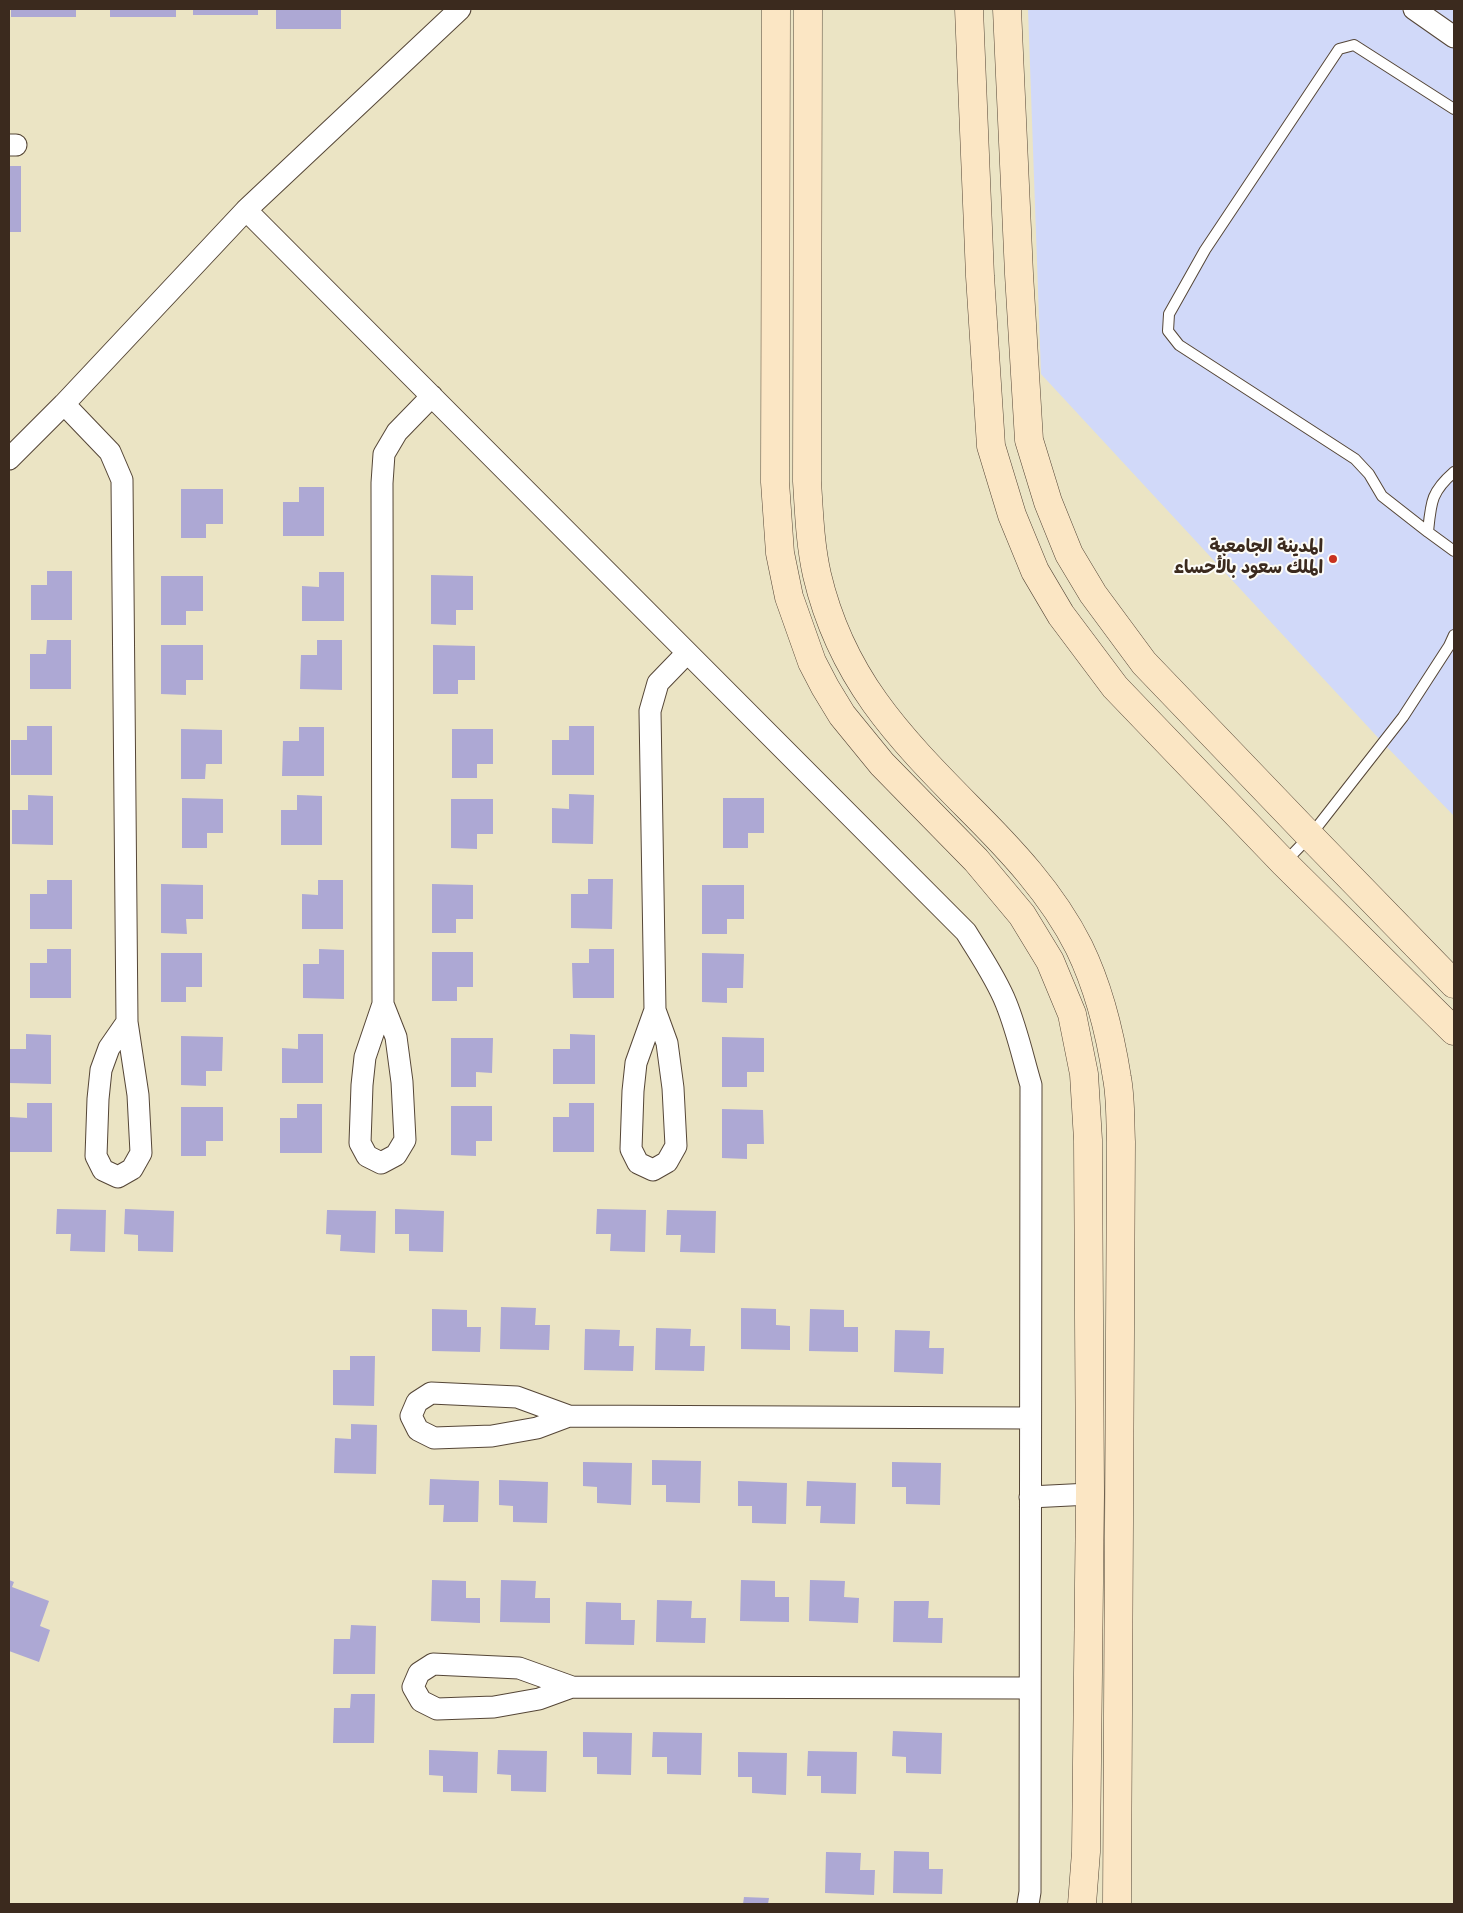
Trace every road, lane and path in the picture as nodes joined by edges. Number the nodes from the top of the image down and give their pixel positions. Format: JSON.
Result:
{"nodes":[{"id":1,"x":460,"y":9,"type":"edge"},
{"id":2,"x":776,"y":9,"type":"edge"},
{"id":3,"x":808,"y":9,"type":"edge"},
{"id":4,"x":969,"y":9,"type":"edge"},
{"id":5,"x":1007,"y":9,"type":"edge"},
{"id":6,"x":1414,"y":9,"type":"edge"},
{"id":7,"x":1454,"y":37,"type":"edge"},
{"id":8,"x":1454,"y":109,"type":"edge"},
{"id":9,"x":246,"y":210,"type":"junction"},
{"id":10,"x":432,"y":396,"type":"junction"},
{"id":11,"x":64,"y":404,"type":"junction"},
{"id":12,"x":9,"y":459,"type":"edge"},
{"id":13,"x":1454,"y":472,"type":"edge"},
{"id":14,"x":1428,"y":532,"type":"junction"},
{"id":15,"x":1454,"y":551,"type":"edge"},
{"id":16,"x":1454,"y":635,"type":"edge"},
{"id":17,"x":687,"y":653,"type":"junction"},
{"id":18,"x":1310,"y":836,"type":"junction"},
{"id":19,"x":1284,"y":863,"type":"junction"},
{"id":20,"x":1454,"y":984,"type":"edge"},
{"id":21,"x":383,"y":1004,"type":"junction"},
{"id":22,"x":655,"y":1010,"type":"junction"},
{"id":23,"x":127,"y":1022,"type":"junction"},
{"id":24,"x":1454,"y":1031,"type":"edge"},
{"id":25,"x":1088,"y":1228,"type":"junction"},
{"id":26,"x":1121,"y":1228,"type":"junction"},
{"id":27,"x":569,"y":1416,"type":"junction"},
{"id":28,"x":1030,"y":1418,"type":"junction"},
{"id":29,"x":1090,"y":1494,"type":"junction"},
{"id":30,"x":1030,"y":1497,"type":"junction"},
{"id":31,"x":572,"y":1687,"type":"junction"},
{"id":32,"x":1030,"y":1688,"type":"junction"},
{"id":33,"x":1087,"y":1760,"type":"junction"},
{"id":34,"x":1118,"y":1760,"type":"junction"},
{"id":35,"x":1028,"y":1904,"type":"edge"},
{"id":36,"x":1082,"y":1904,"type":"edge"},
{"id":37,"x":1117,"y":1904,"type":"edge"}],
"edges":[{"from":1,"to":9,"type":"street"},
{"from":2,"to":25,"type":"main road"},
{"from":3,"to":26,"type":"main road"},
{"from":4,"to":19,"type":"main road"},
{"from":5,"to":18,"type":"main road"},
{"from":6,"to":7,"type":"street"},
{"from":8,"to":14,"type":"lane"},
{"from":9,"to":10,"type":"street"},
{"from":9,"to":11,"type":"street"},
{"from":10,"to":17,"type":"street"},
{"from":10,"to":21,"type":"street"},
{"from":11,"to":12,"type":"street"},
{"from":11,"to":23,"type":"street"},
{"from":13,"to":14,"type":"lane"},
{"from":14,"to":15,"type":"lane"},
{"from":16,"to":18,"type":"lane"},
{"from":17,"to":22,"type":"street"},
{"from":17,"to":28,"type":"street"},
{"from":18,"to":19,"type":"lane"},
{"from":18,"to":20,"type":"main road"},
{"from":19,"to":24,"type":"main road"},
{"from":21,"to":21,"type":"street"},
{"from":22,"to":22,"type":"street"},
{"from":23,"to":23,"type":"street"},
{"from":25,"to":26,"type":"main road"},
{"from":25,"to":29,"type":"main road"},
{"from":26,"to":34,"type":"main road"},
{"from":27,"to":27,"type":"street"},
{"from":27,"to":28,"type":"street"},
{"from":28,"to":30,"type":"street"},
{"from":29,"to":30,"type":"street"},
{"from":29,"to":33,"type":"main road"},
{"from":30,"to":32,"type":"street"},
{"from":31,"to":31,"type":"street"},
{"from":31,"to":32,"type":"street"},
{"from":32,"to":35,"type":"street"},
{"from":33,"to":34,"type":"main road"},
{"from":33,"to":36,"type":"main road"},
{"from":34,"to":37,"type":"main road"}]}
